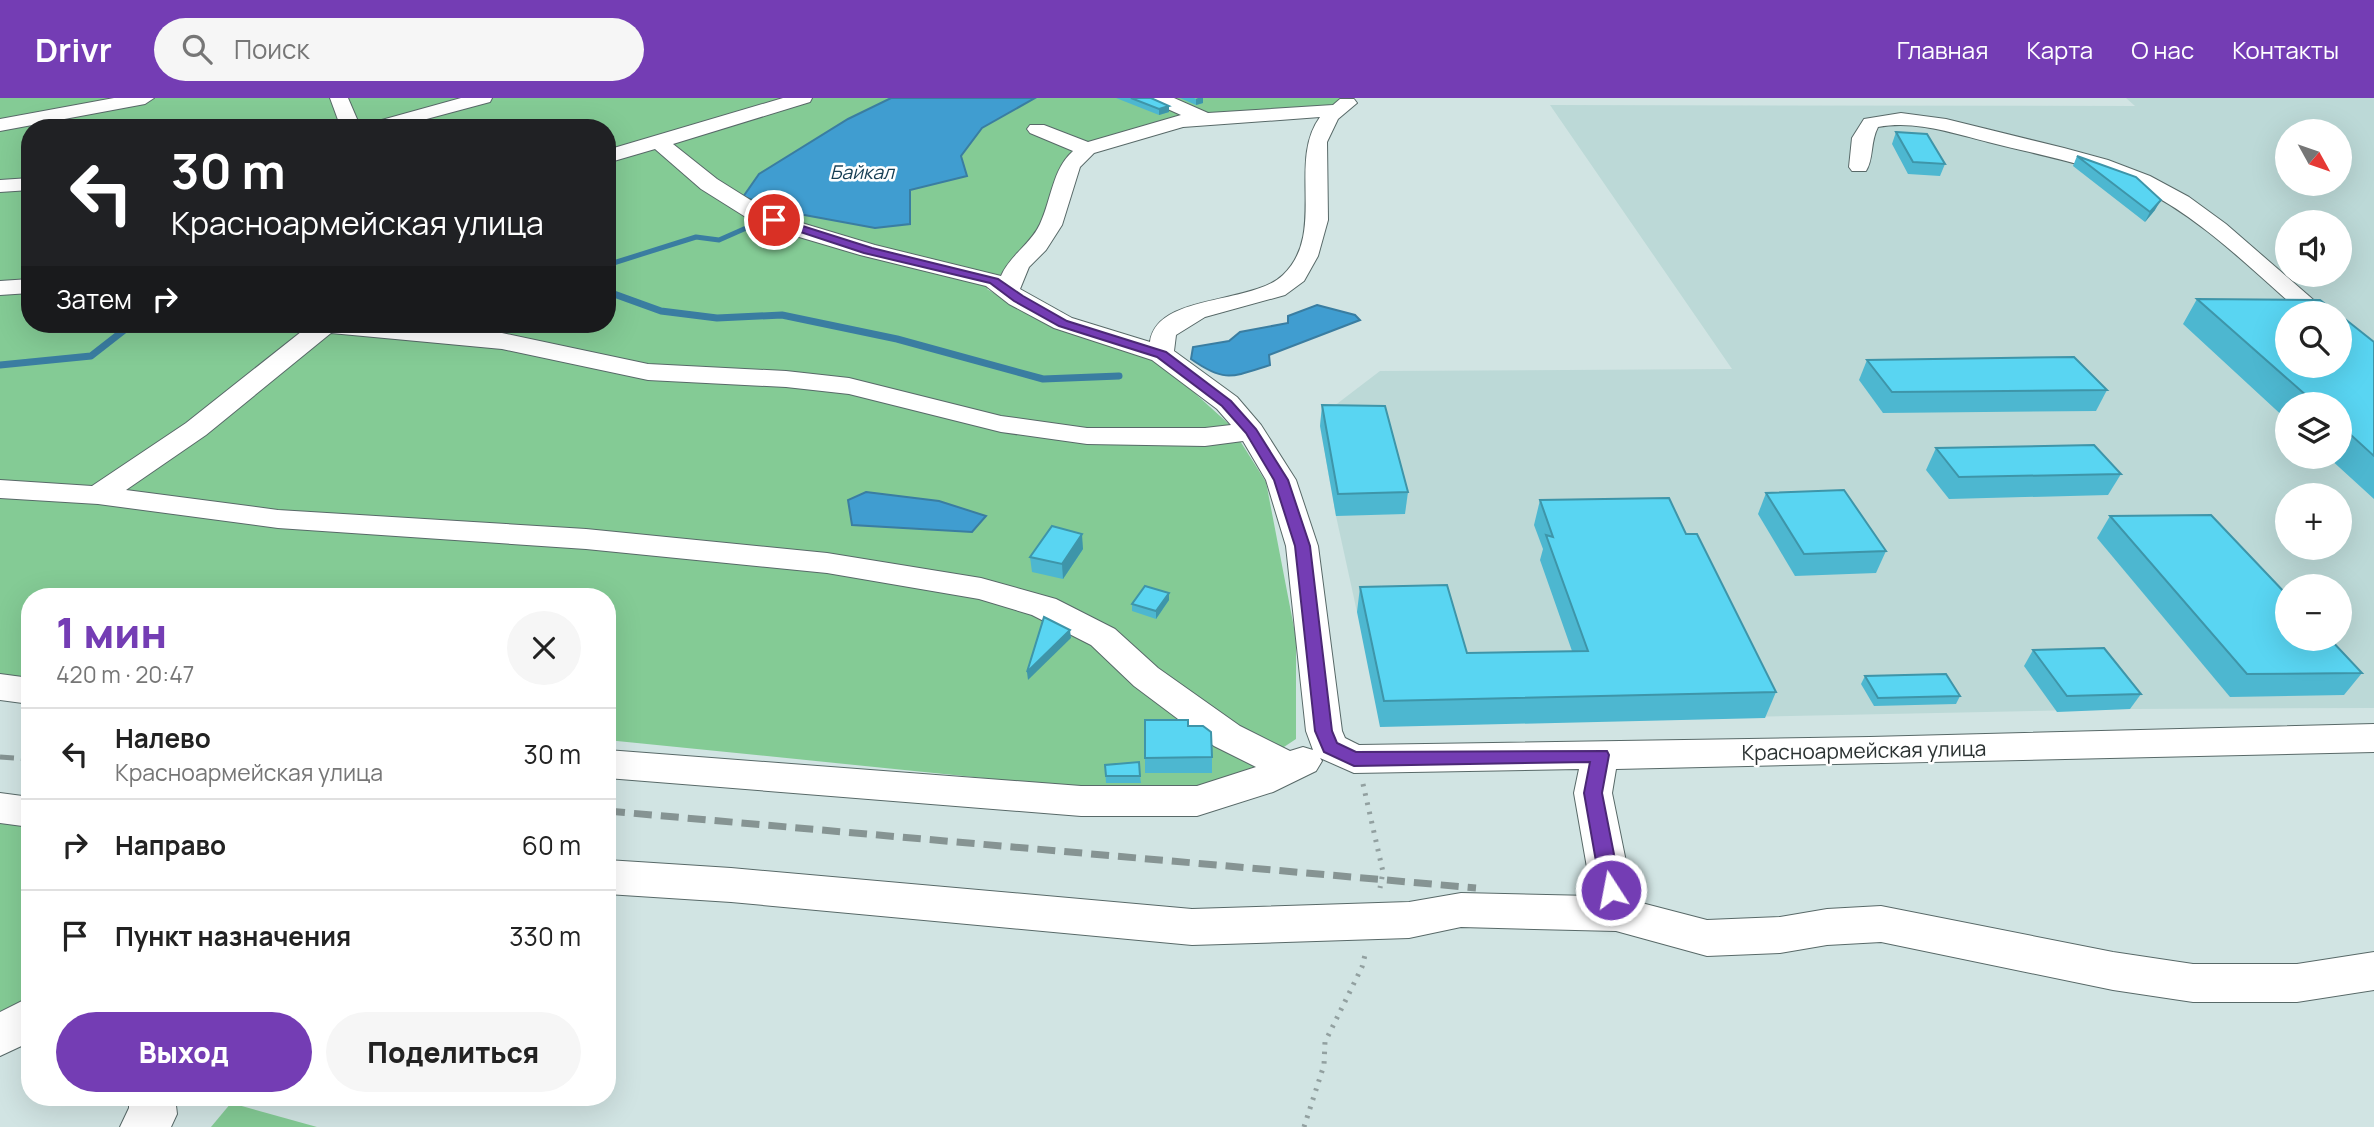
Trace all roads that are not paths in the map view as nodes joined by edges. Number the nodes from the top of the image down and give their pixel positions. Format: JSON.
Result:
{"nodes":[{"id":1,"x":145,"y":98,"type":"edge"},
{"id":2,"x":339,"y":98,"type":"edge"},
{"id":3,"x":484,"y":98,"type":"edge"},
{"id":4,"x":803,"y":98,"type":"edge"},
{"id":5,"x":1159,"y":98,"type":"edge"},
{"id":6,"x":1341,"y":103,"type":"edge"},
{"id":7,"x":32,"y":119,"type":"edge"},
{"id":8,"x":347,"y":119,"type":"edge"},
{"id":9,"x":404,"y":119,"type":"edge"},
{"id":10,"x":1204,"y":119,"type":"junction"},
{"id":11,"x":21,"y":121,"type":"edge"},
{"id":12,"x":0,"y":125,"type":"edge"},
{"id":13,"x":1037,"y":129,"type":"dead end"},
{"id":14,"x":660,"y":143,"type":"junction"},
{"id":15,"x":1087,"y":149,"type":"junction"},
{"id":16,"x":616,"y":154,"type":"edge"},
{"id":17,"x":1859,"y":167,"type":"dead end"},
{"id":18,"x":21,"y":185,"type":"edge"},
{"id":19,"x":0,"y":186,"type":"edge"},
{"id":20,"x":21,"y":287,"type":"edge"},
{"id":21,"x":0,"y":288,"type":"edge"},
{"id":22,"x":1007,"y":290,"type":"junction"},
{"id":23,"x":2303,"y":301,"type":"edge"},
{"id":24,"x":315,"y":333,"type":"edge"},
{"id":25,"x":414,"y":333,"type":"edge"},
{"id":26,"x":1161,"y":354,"type":"junction"},
{"id":27,"x":1251,"y":431,"type":"junction"},
{"id":28,"x":0,"y":489,"type":"edge"},
{"id":29,"x":98,"y":495,"type":"junction"},
{"id":30,"x":0,"y":687,"type":"edge"},
{"id":31,"x":21,"y":690,"type":"edge"},
{"id":32,"x":2374,"y":738,"type":"edge"},
{"id":33,"x":1342,"y":753,"type":"junction"},
{"id":34,"x":1600,"y":755,"type":"junction"},
{"id":35,"x":616,"y":765,"type":"edge"},
{"id":36,"x":1290,"y":768,"type":"junction"},
{"id":37,"x":0,"y":808,"type":"edge"},
{"id":38,"x":21,"y":810,"type":"edge"},
{"id":39,"x":616,"y":878,"type":"edge"},
{"id":40,"x":1616,"y":914,"type":"junction"},
{"id":41,"x":2374,"y":971,"type":"edge"},
{"id":42,"x":153,"y":1106,"type":"edge"},
{"id":43,"x":144,"y":1127,"type":"edge"}],
"edges":[{"from":1,"to":7,"type":"street"},
{"from":2,"to":8,"type":"street"},
{"from":3,"to":9,"type":"street"},
{"from":4,"to":14,"type":"street"},
{"from":5,"to":10,"type":"street"},
{"from":6,"to":10,"type":"street"},
{"from":6,"to":26,"type":"street"},
{"from":10,"to":15,"type":"street"},
{"from":11,"to":12,"type":"street"},
{"from":13,"to":15,"type":"street"},
{"from":14,"to":16,"type":"street"},
{"from":14,"to":22,"type":"street"},
{"from":15,"to":22,"type":"street"},
{"from":17,"to":23,"type":"street"},
{"from":18,"to":19,"type":"street"},
{"from":20,"to":21,"type":"street"},
{"from":22,"to":26,"type":"street"},
{"from":24,"to":29,"type":"street"},
{"from":25,"to":27,"type":"street"},
{"from":26,"to":27,"type":"street"},
{"from":27,"to":33,"type":"street"},
{"from":28,"to":29,"type":"street"},
{"from":29,"to":36,"type":"street"},
{"from":30,"to":31,"type":"street"},
{"from":32,"to":34,"type":"street","name":"Красноармейская улица"},
{"from":33,"to":34,"type":"street","name":"Красноармейская улица"},
{"from":33,"to":36,"type":"street"},
{"from":34,"to":40,"type":"street"},
{"from":35,"to":36,"type":"street"},
{"from":37,"to":38,"type":"street"},
{"from":39,"to":40,"type":"street"},
{"from":40,"to":41,"type":"street"},
{"from":42,"to":43,"type":"street"}]}
